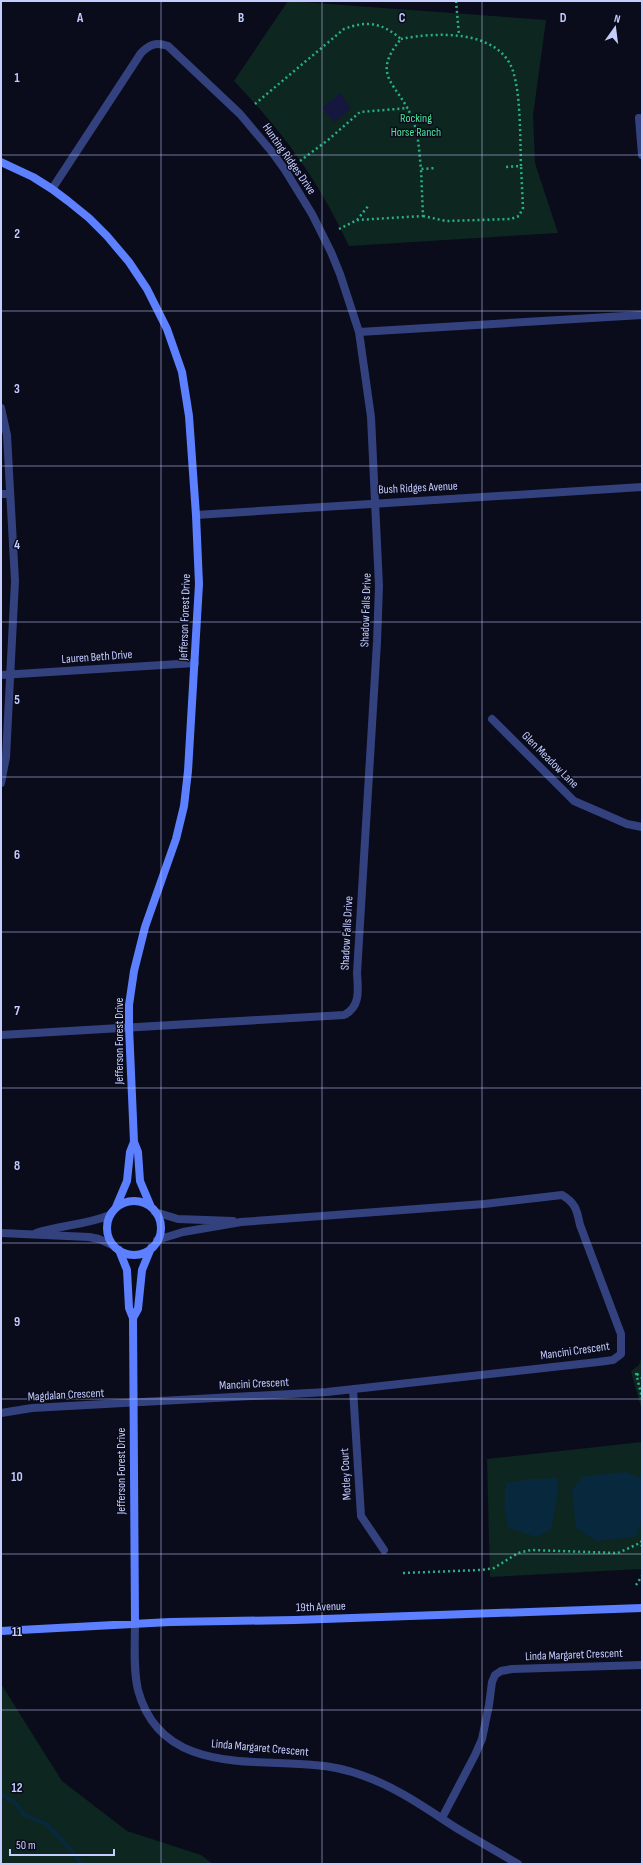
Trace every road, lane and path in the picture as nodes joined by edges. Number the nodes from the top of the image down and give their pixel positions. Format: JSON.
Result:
{"nodes":[{"id":1,"x":456,"y":1,"type":"edge"},
{"id":2,"x":460,"y":35,"type":"junction"},
{"id":3,"x":401,"y":39,"type":"junction"},
{"id":4,"x":255,"y":104,"type":"dead end"},
{"id":5,"x":408,"y":108,"type":"junction"},
{"id":6,"x":639,"y":118,"type":"dead end"},
{"id":7,"x":642,"y":155,"type":"edge"},
{"id":8,"x":300,"y":161,"type":"dead end"},
{"id":9,"x":1,"y":162,"type":"edge"},
{"id":10,"x":521,"y":166,"type":"junction"},
{"id":11,"x":505,"y":167,"type":"dead end"},
{"id":12,"x":436,"y":168,"type":"dead end"},
{"id":13,"x":421,"y":169,"type":"junction"},
{"id":14,"x":52,"y":188,"type":"junction"},
{"id":15,"x":369,"y":205,"type":"dead end"},
{"id":16,"x":423,"y":216,"type":"junction"},
{"id":17,"x":357,"y":220,"type":"junction"},
{"id":18,"x":339,"y":229,"type":"dead end"},
{"id":19,"x":642,"y":314,"type":"edge"},
{"id":20,"x":360,"y":332,"type":"junction"},
{"id":21,"x":1,"y":408,"type":"edge"},
{"id":22,"x":642,"y":487,"type":"edge"},
{"id":23,"x":1,"y":494,"type":"edge"},
{"id":24,"x":10,"y":494,"type":"junction"},
{"id":25,"x":376,"y":503,"type":"junction"},
{"id":26,"x":196,"y":515,"type":"junction"},
{"id":27,"x":195,"y":663,"type":"junction"},
{"id":28,"x":11,"y":674,"type":"junction"},
{"id":29,"x":1,"y":675,"type":"edge"},
{"id":30,"x":492,"y":719,"type":"dead end"},
{"id":31,"x":1,"y":783,"type":"edge"},
{"id":32,"x":642,"y":828,"type":"edge"},
{"id":33,"x":129,"y":1027,"type":"junction"},
{"id":34,"x":1,"y":1035,"type":"edge"},
{"id":35,"x":134,"y":1142,"type":"junction"},
{"id":36,"x":116,"y":1207,"type":"junction"},
{"id":37,"x":153,"y":1209,"type":"junction"},
{"id":38,"x":110,"y":1215,"type":"junction"},
{"id":39,"x":241,"y":1222,"type":"junction"},
{"id":40,"x":1,"y":1234,"type":"edge"},
{"id":41,"x":36,"y":1234,"type":"junction"},
{"id":42,"x":157,"y":1240,"type":"junction"},
{"id":43,"x":117,"y":1248,"type":"junction"},
{"id":44,"x":151,"y":1248,"type":"junction"},
{"id":45,"x":133,"y":1318,"type":"junction"},
{"id":46,"x":642,"y":1378,"type":"edge"},
{"id":47,"x":353,"y":1389,"type":"junction"},
{"id":48,"x":642,"y":1398,"type":"edge"},
{"id":49,"x":133,"y":1403,"type":"junction"},
{"id":50,"x":1,"y":1413,"type":"edge"},
{"id":51,"x":641,"y":1544,"type":"edge"},
{"id":52,"x":384,"y":1550,"type":"dead end"},
{"id":53,"x":403,"y":1573,"type":"dead end"},
{"id":54,"x":642,"y":1576,"type":"edge"},
{"id":55,"x":636,"y":1585,"type":"dead end"},
{"id":56,"x":642,"y":1608,"type":"edge"},
{"id":57,"x":134,"y":1623,"type":"junction"},
{"id":58,"x":1,"y":1631,"type":"edge"},
{"id":59,"x":642,"y":1665,"type":"edge"},
{"id":60,"x":442,"y":1818,"type":"junction"},
{"id":61,"x":518,"y":1864,"type":"edge"}],
"edges":[{"from":1,"to":2,"type":"path"},
{"from":2,"to":3,"type":"path"},
{"from":2,"to":10,"type":"path"},
{"from":3,"to":4,"type":"path"},
{"from":3,"to":5,"type":"path"},
{"from":5,"to":8,"type":"path"},
{"from":5,"to":13,"type":"path"},
{"from":6,"to":7,"type":"street"},
{"from":9,"to":14,"type":"street","name":"Jefferson Forest Drive"},
{"from":10,"to":11,"type":"path"},
{"from":10,"to":16,"type":"path"},
{"from":12,"to":13,"type":"path"},
{"from":13,"to":16,"type":"path"},
{"from":14,"to":20,"type":"street","name":"Hunting Ridges Drive"},
{"from":14,"to":26,"type":"street","name":"Jefferson Forest Drive"},
{"from":15,"to":17,"type":"path"},
{"from":16,"to":17,"type":"path"},
{"from":17,"to":18,"type":"path"},
{"from":19,"to":20,"type":"street"},
{"from":20,"to":25,"type":"street","name":"Hunting Ridges Drive"},
{"from":21,"to":24,"type":"street"},
{"from":22,"to":25,"type":"street","name":"Bush Ridges Avenue"},
{"from":23,"to":24,"type":"street"},
{"from":24,"to":28,"type":"street"},
{"from":25,"to":26,"type":"street","name":"Bush Ridges Avenue"},
{"from":25,"to":33,"type":"street","name":"Shadow Falls Drive"},
{"from":26,"to":27,"type":"street","name":"Jefferson Forest Drive"},
{"from":27,"to":28,"type":"street","name":"Lauren Beth Drive"},
{"from":27,"to":33,"type":"street","name":"Jefferson Forest Drive"},
{"from":28,"to":29,"type":"street","name":"Lauren Beth Drive"},
{"from":28,"to":31,"type":"street"},
{"from":30,"to":32,"type":"street","name":"Glen Meadow Lane"},
{"from":33,"to":34,"type":"street","name":"Shadow Falls Drive"},
{"from":33,"to":35,"type":"street","name":"Jefferson Forest Drive"},
{"from":35,"to":36,"type":"street","name":"Jefferson Forest Drive"},
{"from":35,"to":37,"type":"street","name":"Jefferson Forest Drive"},
{"from":36,"to":37,"type":"street"},
{"from":36,"to":38,"type":"street"},
{"from":37,"to":39,"type":"street","name":"Mancini Crescent"},
{"from":37,"to":42,"type":"street"},
{"from":38,"to":41,"type":"street"},
{"from":38,"to":43,"type":"street"},
{"from":39,"to":42,"type":"street","name":"Mancini Crescent"},
{"from":39,"to":47,"type":"street","name":"Mancini Crescent"},
{"from":40,"to":41,"type":"street"},
{"from":41,"to":43,"type":"street"},
{"from":42,"to":44,"type":"street"},
{"from":43,"to":44,"type":"street"},
{"from":43,"to":45,"type":"street","name":"Jefferson Forest Drive"},
{"from":44,"to":45,"type":"street","name":"Jefferson Forest Drive"},
{"from":45,"to":49,"type":"street","name":"Jefferson Forest Drive"},
{"from":46,"to":48,"type":"path"},
{"from":47,"to":49,"type":"street","name":"Mancini Crescent"},
{"from":47,"to":52,"type":"street","name":"Motley Court"},
{"from":49,"to":50,"type":"street","name":"Magdalan Crescent"},
{"from":49,"to":57,"type":"street","name":"Jefferson Forest Drive"},
{"from":51,"to":53,"type":"path"},
{"from":54,"to":55,"type":"path"},
{"from":56,"to":57,"type":"street","name":"19th Avenue"},
{"from":57,"to":58,"type":"street","name":"19th Avenue"},
{"from":57,"to":60,"type":"street","name":"Linda Margaret Crescent"},
{"from":59,"to":60,"type":"street","name":"Linda Margaret Crescent"},
{"from":60,"to":61,"type":"street","name":"Linda Margaret Crescent"}]}
